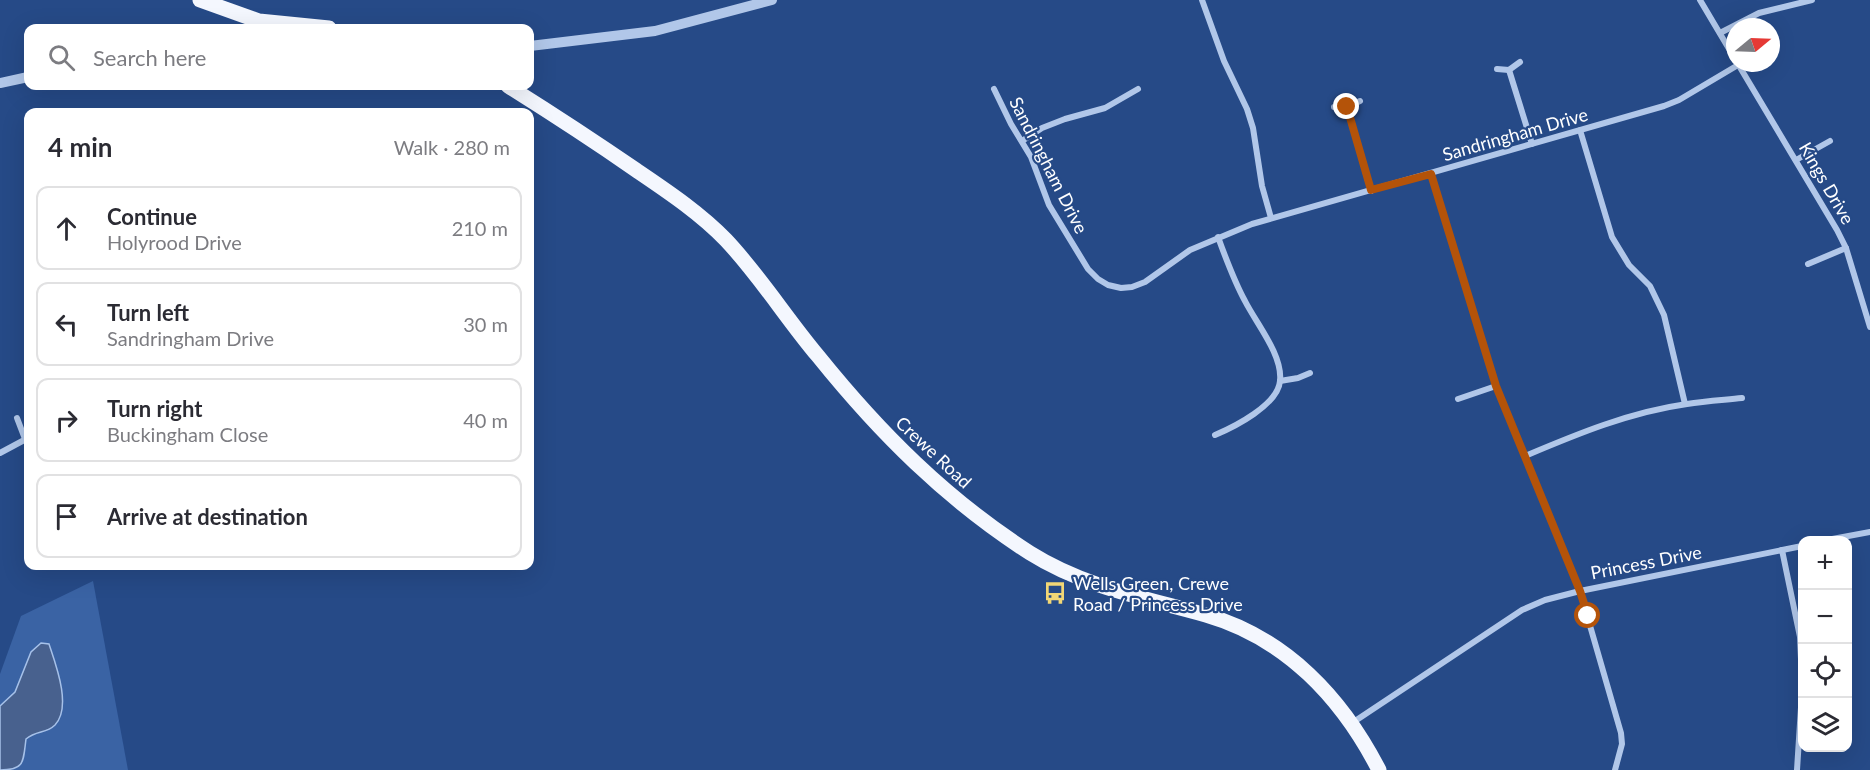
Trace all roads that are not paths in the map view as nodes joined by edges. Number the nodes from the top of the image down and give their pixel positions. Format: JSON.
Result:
{"nodes":[{"id":1,"x":200,"y":0,"type":"edge"},
{"id":2,"x":772,"y":0,"type":"edge"},
{"id":3,"x":1202,"y":0,"type":"edge"},
{"id":4,"x":1700,"y":0,"type":"edge"},
{"id":5,"x":1812,"y":0,"type":"edge"},
{"id":6,"x":253,"y":24,"type":"edge"},
{"id":7,"x":1720,"y":33,"type":"junction"},
{"id":8,"x":1726,"y":43,"type":"edge"},
{"id":9,"x":534,"y":46,"type":"edge"},
{"id":10,"x":1520,"y":63,"type":"dead end"},
{"id":11,"x":1497,"y":69,"type":"dead end"},
{"id":12,"x":1509,"y":69,"type":"junction"},
{"id":13,"x":1726,"y":69,"type":"edge"},
{"id":14,"x":1743,"y":72,"type":"edge"},
{"id":15,"x":24,"y":78,"type":"edge"},
{"id":16,"x":0,"y":83,"type":"edge"},
{"id":17,"x":994,"y":89,"type":"dead end"},
{"id":18,"x":1138,"y":89,"type":"dead end"},
{"id":19,"x":514,"y":90,"type":"edge"},
{"id":20,"x":1360,"y":101,"type":"dead end"},
{"id":21,"x":1334,"y":107,"type":"dead end"},
{"id":22,"x":1347,"y":107,"type":"junction"},
{"id":23,"x":1580,"y":130,"type":"junction"},
{"id":24,"x":1022,"y":141,"type":"junction"},
{"id":25,"x":1830,"y":141,"type":"dead end"},
{"id":26,"x":1532,"y":144,"type":"junction"},
{"id":27,"x":1796,"y":160,"type":"junction"},
{"id":28,"x":1431,"y":174,"type":"junction"},
{"id":29,"x":1371,"y":190,"type":"junction"},
{"id":30,"x":1270,"y":218,"type":"junction"},
{"id":31,"x":1218,"y":237,"type":"junction"},
{"id":32,"x":1846,"y":248,"type":"junction"},
{"id":33,"x":1808,"y":264,"type":"dead end"},
{"id":34,"x":1870,"y":327,"type":"edge"},
{"id":35,"x":1310,"y":373,"type":"dead end"},
{"id":36,"x":1280,"y":381,"type":"junction"},
{"id":37,"x":1496,"y":386,"type":"junction"},
{"id":38,"x":1742,"y":398,"type":"dead end"},
{"id":39,"x":1458,"y":399,"type":"dead end"},
{"id":40,"x":1686,"y":404,"type":"junction"},
{"id":41,"x":17,"y":418,"type":"dead end"},
{"id":42,"x":24,"y":433,"type":"edge"},
{"id":43,"x":1215,"y":435,"type":"dead end"},
{"id":44,"x":24,"y":441,"type":"edge"},
{"id":45,"x":0,"y":453,"type":"edge"},
{"id":46,"x":1525,"y":456,"type":"junction"},
{"id":47,"x":1870,"y":532,"type":"edge"},
{"id":48,"x":1848,"y":536,"type":"edge"},
{"id":49,"x":1798,"y":547,"type":"edge"},
{"id":50,"x":1782,"y":550,"type":"junction"},
{"id":51,"x":1580,"y":591,"type":"junction"},
{"id":52,"x":1800,"y":644,"type":"edge"},
{"id":53,"x":1803,"y":698,"type":"edge"},
{"id":54,"x":1352,"y":723,"type":"junction"},
{"id":55,"x":1379,"y":770,"type":"edge"},
{"id":56,"x":1615,"y":770,"type":"edge"},
{"id":57,"x":1797,"y":770,"type":"edge"}],
"edges":[{"from":1,"to":6,"type":"main road"},
{"from":2,"to":9,"type":"street"},
{"from":3,"to":30,"type":"street"},
{"from":4,"to":7,"type":"street","name":"Kings Drive"},
{"from":5,"to":7,"type":"street"},
{"from":7,"to":8,"type":"street","name":"Kings Drive"},
{"from":10,"to":12,"type":"street"},
{"from":11,"to":12,"type":"street"},
{"from":12,"to":26,"type":"street"},
{"from":13,"to":23,"type":"street","name":"Sandringham Drive"},
{"from":14,"to":27,"type":"street","name":"Kings Drive"},
{"from":15,"to":16,"type":"street"},
{"from":17,"to":24,"type":"street","name":"Sandringham Drive"},
{"from":18,"to":24,"type":"street"},
{"from":19,"to":54,"type":"main road","name":"Crewe Road"},
{"from":20,"to":22,"type":"street"},
{"from":21,"to":22,"type":"street"},
{"from":22,"to":29,"type":"street"},
{"from":23,"to":26,"type":"street","name":"Sandringham Drive"},
{"from":23,"to":40,"type":"street"},
{"from":24,"to":31,"type":"street","name":"Sandringham Drive"},
{"from":25,"to":27,"type":"street"},
{"from":26,"to":28,"type":"street","name":"Sandringham Drive"},
{"from":27,"to":32,"type":"street","name":"Kings Drive"},
{"from":28,"to":29,"type":"street","name":"Sandringham Drive"},
{"from":28,"to":37,"type":"street"},
{"from":29,"to":30,"type":"street","name":"Sandringham Drive"},
{"from":30,"to":31,"type":"street","name":"Sandringham Drive"},
{"from":31,"to":36,"type":"street"},
{"from":32,"to":33,"type":"street"},
{"from":32,"to":34,"type":"street","name":"Kings Drive"},
{"from":35,"to":36,"type":"street"},
{"from":36,"to":43,"type":"street"},
{"from":37,"to":39,"type":"street"},
{"from":37,"to":46,"type":"street"},
{"from":38,"to":40,"type":"street"},
{"from":40,"to":46,"type":"street"},
{"from":41,"to":42,"type":"street"},
{"from":44,"to":45,"type":"street"},
{"from":46,"to":51,"type":"street"},
{"from":47,"to":48,"type":"street"},
{"from":49,"to":50,"type":"street","name":"Princess Drive"},
{"from":50,"to":51,"type":"street","name":"Princess Drive"},
{"from":50,"to":52,"type":"street"},
{"from":51,"to":54,"type":"street","name":"Princess Drive"},
{"from":51,"to":56,"type":"street"},
{"from":53,"to":57,"type":"street"},
{"from":54,"to":55,"type":"main road","name":"Crewe Road"}]}
